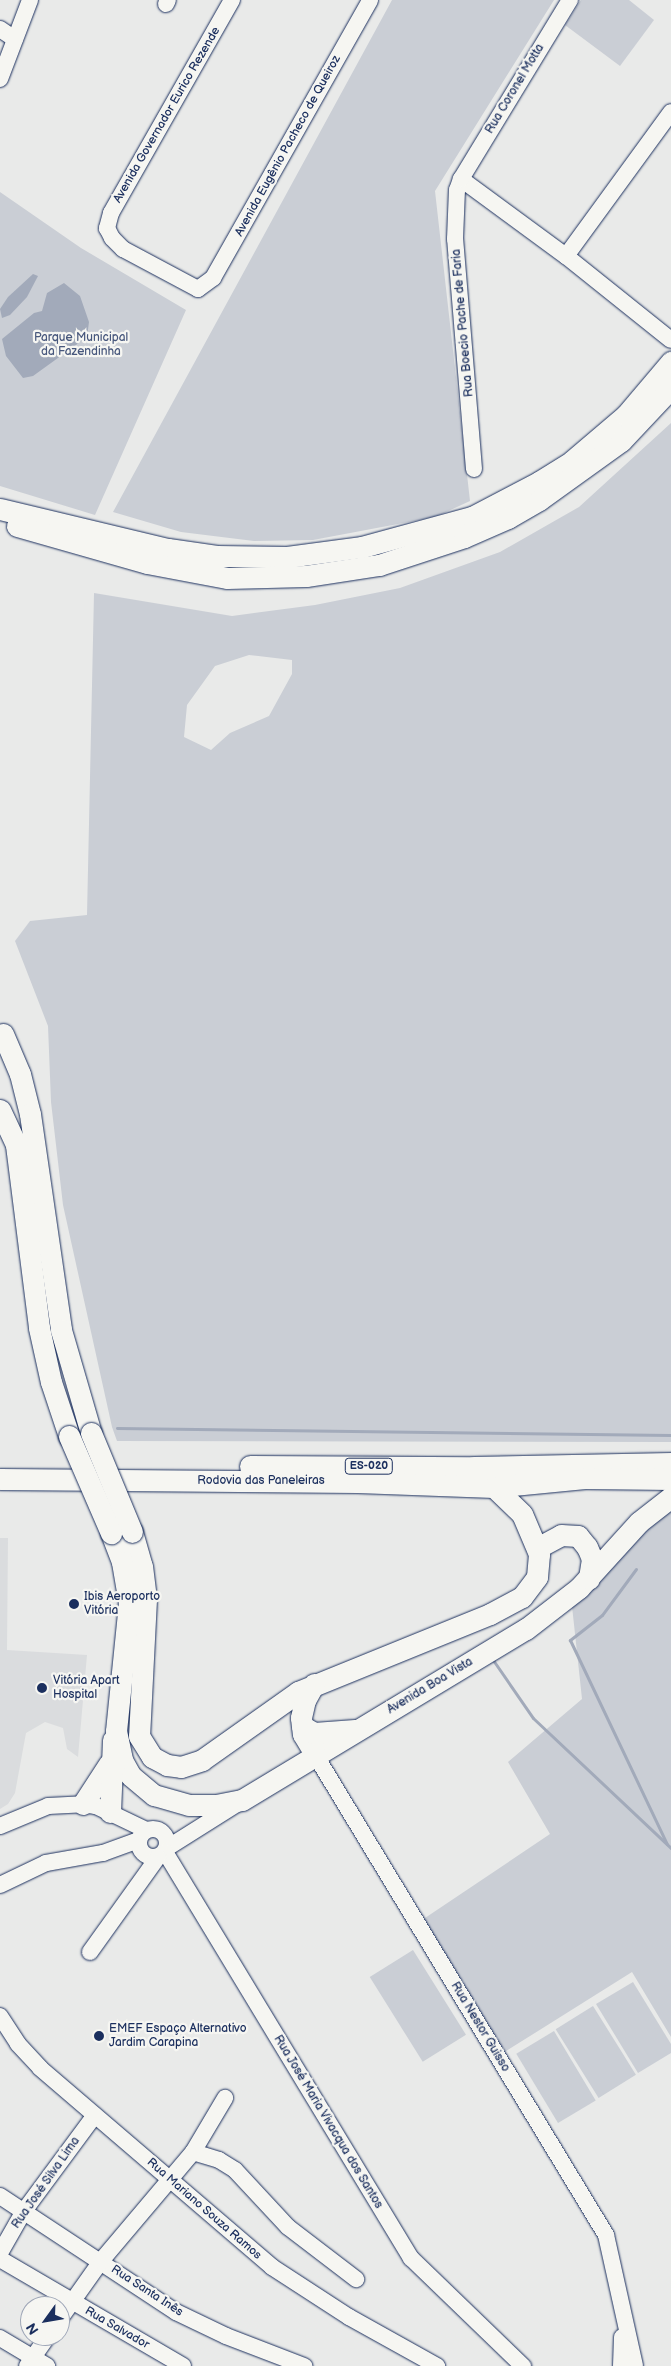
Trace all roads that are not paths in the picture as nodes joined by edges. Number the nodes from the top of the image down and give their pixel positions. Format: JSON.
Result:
{"nodes":[{"id":1,"x":30,"y":0,"type":"edge"},
{"id":2,"x":232,"y":0,"type":"edge"},
{"id":3,"x":370,"y":0,"type":"edge"},
{"id":4,"x":570,"y":0,"type":"edge"},
{"id":5,"x":0,"y":29,"type":"edge"},
{"id":6,"x":15,"y":39,"type":"junction"},
{"id":7,"x":0,"y":79,"type":"edge"},
{"id":8,"x":671,"y":112,"type":"edge"},
{"id":9,"x":461,"y":179,"type":"junction"},
{"id":10,"x":566,"y":256,"type":"junction"},
{"id":11,"x":202,"y":289,"type":"joint"},
{"id":12,"x":671,"y":340,"type":"edge"},
{"id":13,"x":671,"y":362,"type":"edge"},
{"id":14,"x":671,"y":388,"type":"edge"},
{"id":15,"x":474,"y":469,"type":"dead end"},
{"id":16,"x":0,"y":494,"type":"edge"},
{"id":17,"x":0,"y":509,"type":"edge"},
{"id":18,"x":47,"y":519,"type":"junction"},
{"id":19,"x":0,"y":520,"type":"edge"},
{"id":20,"x":1,"y":1032,"type":"edge"},
{"id":21,"x":0,"y":1067,"type":"edge"},
{"id":22,"x":0,"y":1110,"type":"edge"},
{"id":23,"x":671,"y":1463,"type":"edge"},
{"id":24,"x":0,"y":1466,"type":"edge"},
{"id":25,"x":0,"y":1479,"type":"edge"},
{"id":26,"x":671,"y":1479,"type":"edge"},
{"id":27,"x":494,"y":1488,"type":"junction"},
{"id":28,"x":671,"y":1497,"type":"edge"},
{"id":29,"x":537,"y":1548,"type":"junction"},
{"id":30,"x":589,"y":1578,"type":"junction"},
{"id":31,"x":122,"y":1676,"type":"junction"},
{"id":32,"x":314,"y":1684,"type":"junction"},
{"id":33,"x":302,"y":1726,"type":"junction"},
{"id":34,"x":360,"y":1729,"type":"junction"},
{"id":35,"x":316,"y":1756,"type":"junction"},
{"id":36,"x":109,"y":1764,"type":"junction"},
{"id":37,"x":242,"y":1800,"type":"junction"},
{"id":38,"x":83,"y":1804,"type":"junction"},
{"id":39,"x":110,"y":1812,"type":"junction"},
{"id":40,"x":0,"y":1826,"type":"edge"},
{"id":41,"x":143,"y":1835,"type":"junction"},
{"id":42,"x":103,"y":1853,"type":"junction"},
{"id":43,"x":159,"y":1853,"type":"junction"},
{"id":44,"x":3,"y":1885,"type":"edge"},
{"id":45,"x":90,"y":1952,"type":"dead end"},
{"id":46,"x":0,"y":2016,"type":"edge"},
{"id":47,"x":225,"y":2098,"type":"dead end"},
{"id":48,"x":95,"y":2115,"type":"junction"},
{"id":49,"x":193,"y":2152,"type":"junction"},
{"id":50,"x":169,"y":2180,"type":"junction"},
{"id":51,"x":0,"y":2196,"type":"edge"},
{"id":52,"x":24,"y":2211,"type":"junction"},
{"id":53,"x":0,"y":2253,"type":"edge"},
{"id":54,"x":0,"y":2259,"type":"edge"},
{"id":55,"x":101,"y":2261,"type":"junction"},
{"id":56,"x":356,"y":2279,"type":"dead end"},
{"id":57,"x":72,"y":2302,"type":"junction"},
{"id":58,"x":70,"y":2305,"type":"edge"},
{"id":59,"x":622,"y":2307,"type":"junction"},
{"id":60,"x":0,"y":2338,"type":"edge"},
{"id":61,"x":44,"y":2346,"type":"edge"},
{"id":62,"x":36,"y":2363,"type":"edge"},
{"id":63,"x":183,"y":2366,"type":"edge"},
{"id":64,"x":304,"y":2366,"type":"edge"},
{"id":65,"x":436,"y":2366,"type":"edge"},
{"id":66,"x":523,"y":2366,"type":"edge"},
{"id":67,"x":621,"y":2366,"type":"edge"},
{"id":68,"x":635,"y":2366,"type":"edge"}],
"edges":[{"from":1,"to":6,"type":"street"},
{"from":2,"to":11,"type":"street","name":"Avenida Governador Eurico Rezende"},
{"from":3,"to":11,"type":"street","name":"Avenida Eugênio Pacheco de Queiroz"},
{"from":4,"to":9,"type":"street","name":"Rua Coronel Motta"},
{"from":5,"to":6,"type":"street"},
{"from":6,"to":7,"type":"street"},
{"from":8,"to":10,"type":"street"},
{"from":9,"to":10,"type":"street"},
{"from":9,"to":15,"type":"street","name":"Rua Boecio Pache de Faria"},
{"from":10,"to":12,"type":"street"},
{"from":13,"to":18,"type":"main road"},
{"from":14,"to":19,"type":"main road"},
{"from":16,"to":18,"type":"main road"},
{"from":17,"to":18,"type":"main road"},
{"from":20,"to":21,"type":"main road"},
{"from":20,"to":32,"type":"main road","bridge":true},
{"from":22,"to":31,"type":"main road","bridge":true},
{"from":23,"to":24,"type":"main road","name":"Rodovia das Paneleiras","number":"ES-020"},
{"from":25,"to":27,"type":"main road","name":"Rodovia das Paneleiras","number":"ES-020"},
{"from":26,"to":27,"type":"main road","name":"Rodovia das Paneleiras","number":"ES-020"},
{"from":27,"to":29,"type":"main road"},
{"from":28,"to":30,"type":"main road","name":"Avenida Boa Vista"},
{"from":29,"to":30,"type":"main road"},
{"from":29,"to":32,"type":"main road"},
{"from":30,"to":34,"type":"main road","name":"Avenida Boa Vista"},
{"from":31,"to":36,"type":"main road"},
{"from":31,"to":37,"type":"main road"},
{"from":32,"to":33,"type":"main road"},
{"from":33,"to":34,"type":"main road"},
{"from":33,"to":35,"type":"main road"},
{"from":34,"to":35,"type":"main road","name":"Avenida Boa Vista"},
{"from":35,"to":37,"type":"main road","name":"Avenida Boa Vista"},
{"from":35,"to":59,"type":"street","name":"Rua Nestor Guisso"},
{"from":36,"to":38,"type":"main road"},
{"from":36,"to":39,"type":"main road"},
{"from":37,"to":43,"type":"street","name":"Avenida Boa Vista"},
{"from":38,"to":39,"type":"street"},
{"from":38,"to":40,"type":"street"},
{"from":39,"to":41,"type":"street"},
{"from":41,"to":42,"type":"street"},
{"from":41,"to":43,"type":"street"},
{"from":41,"to":43,"type":"street"},
{"from":42,"to":43,"type":"street"},
{"from":42,"to":44,"type":"street"},
{"from":43,"to":45,"type":"street"},
{"from":43,"to":66,"type":"street","name":"Rua José Maria Vivacqua dos Santos"},
{"from":46,"to":48,"type":"street","name":"Rua Mariano Souza Ramos"},
{"from":47,"to":49,"type":"street"},
{"from":48,"to":50,"type":"street","name":"Rua Mariano Souza Ramos"},
{"from":48,"to":52,"type":"street","name":"Rua José Silva Lima"},
{"from":49,"to":50,"type":"street"},
{"from":49,"to":56,"type":"street"},
{"from":50,"to":55,"type":"street"},
{"from":50,"to":65,"type":"street","name":"Rua Mariano Souza Ramos"},
{"from":51,"to":52,"type":"street","name":"Rua Santa Inês"},
{"from":52,"to":53,"type":"street","name":"Rua José Silva Lima"},
{"from":52,"to":55,"type":"street","name":"Rua Santa Inês"},
{"from":54,"to":57,"type":"street","name":"Rua Salvador"},
{"from":55,"to":57,"type":"street"},
{"from":55,"to":64,"type":"street","name":"Rua Santa Inês"},
{"from":57,"to":58,"type":"street"},
{"from":57,"to":63,"type":"street","name":"Rua Salvador"},
{"from":59,"to":67,"type":"street","name":"Rua Nestor Guisso"},
{"from":59,"to":68,"type":"street","name":"Rua Nestor Guisso"},
{"from":60,"to":62,"type":"street"},
{"from":61,"to":62,"type":"street"}]}
